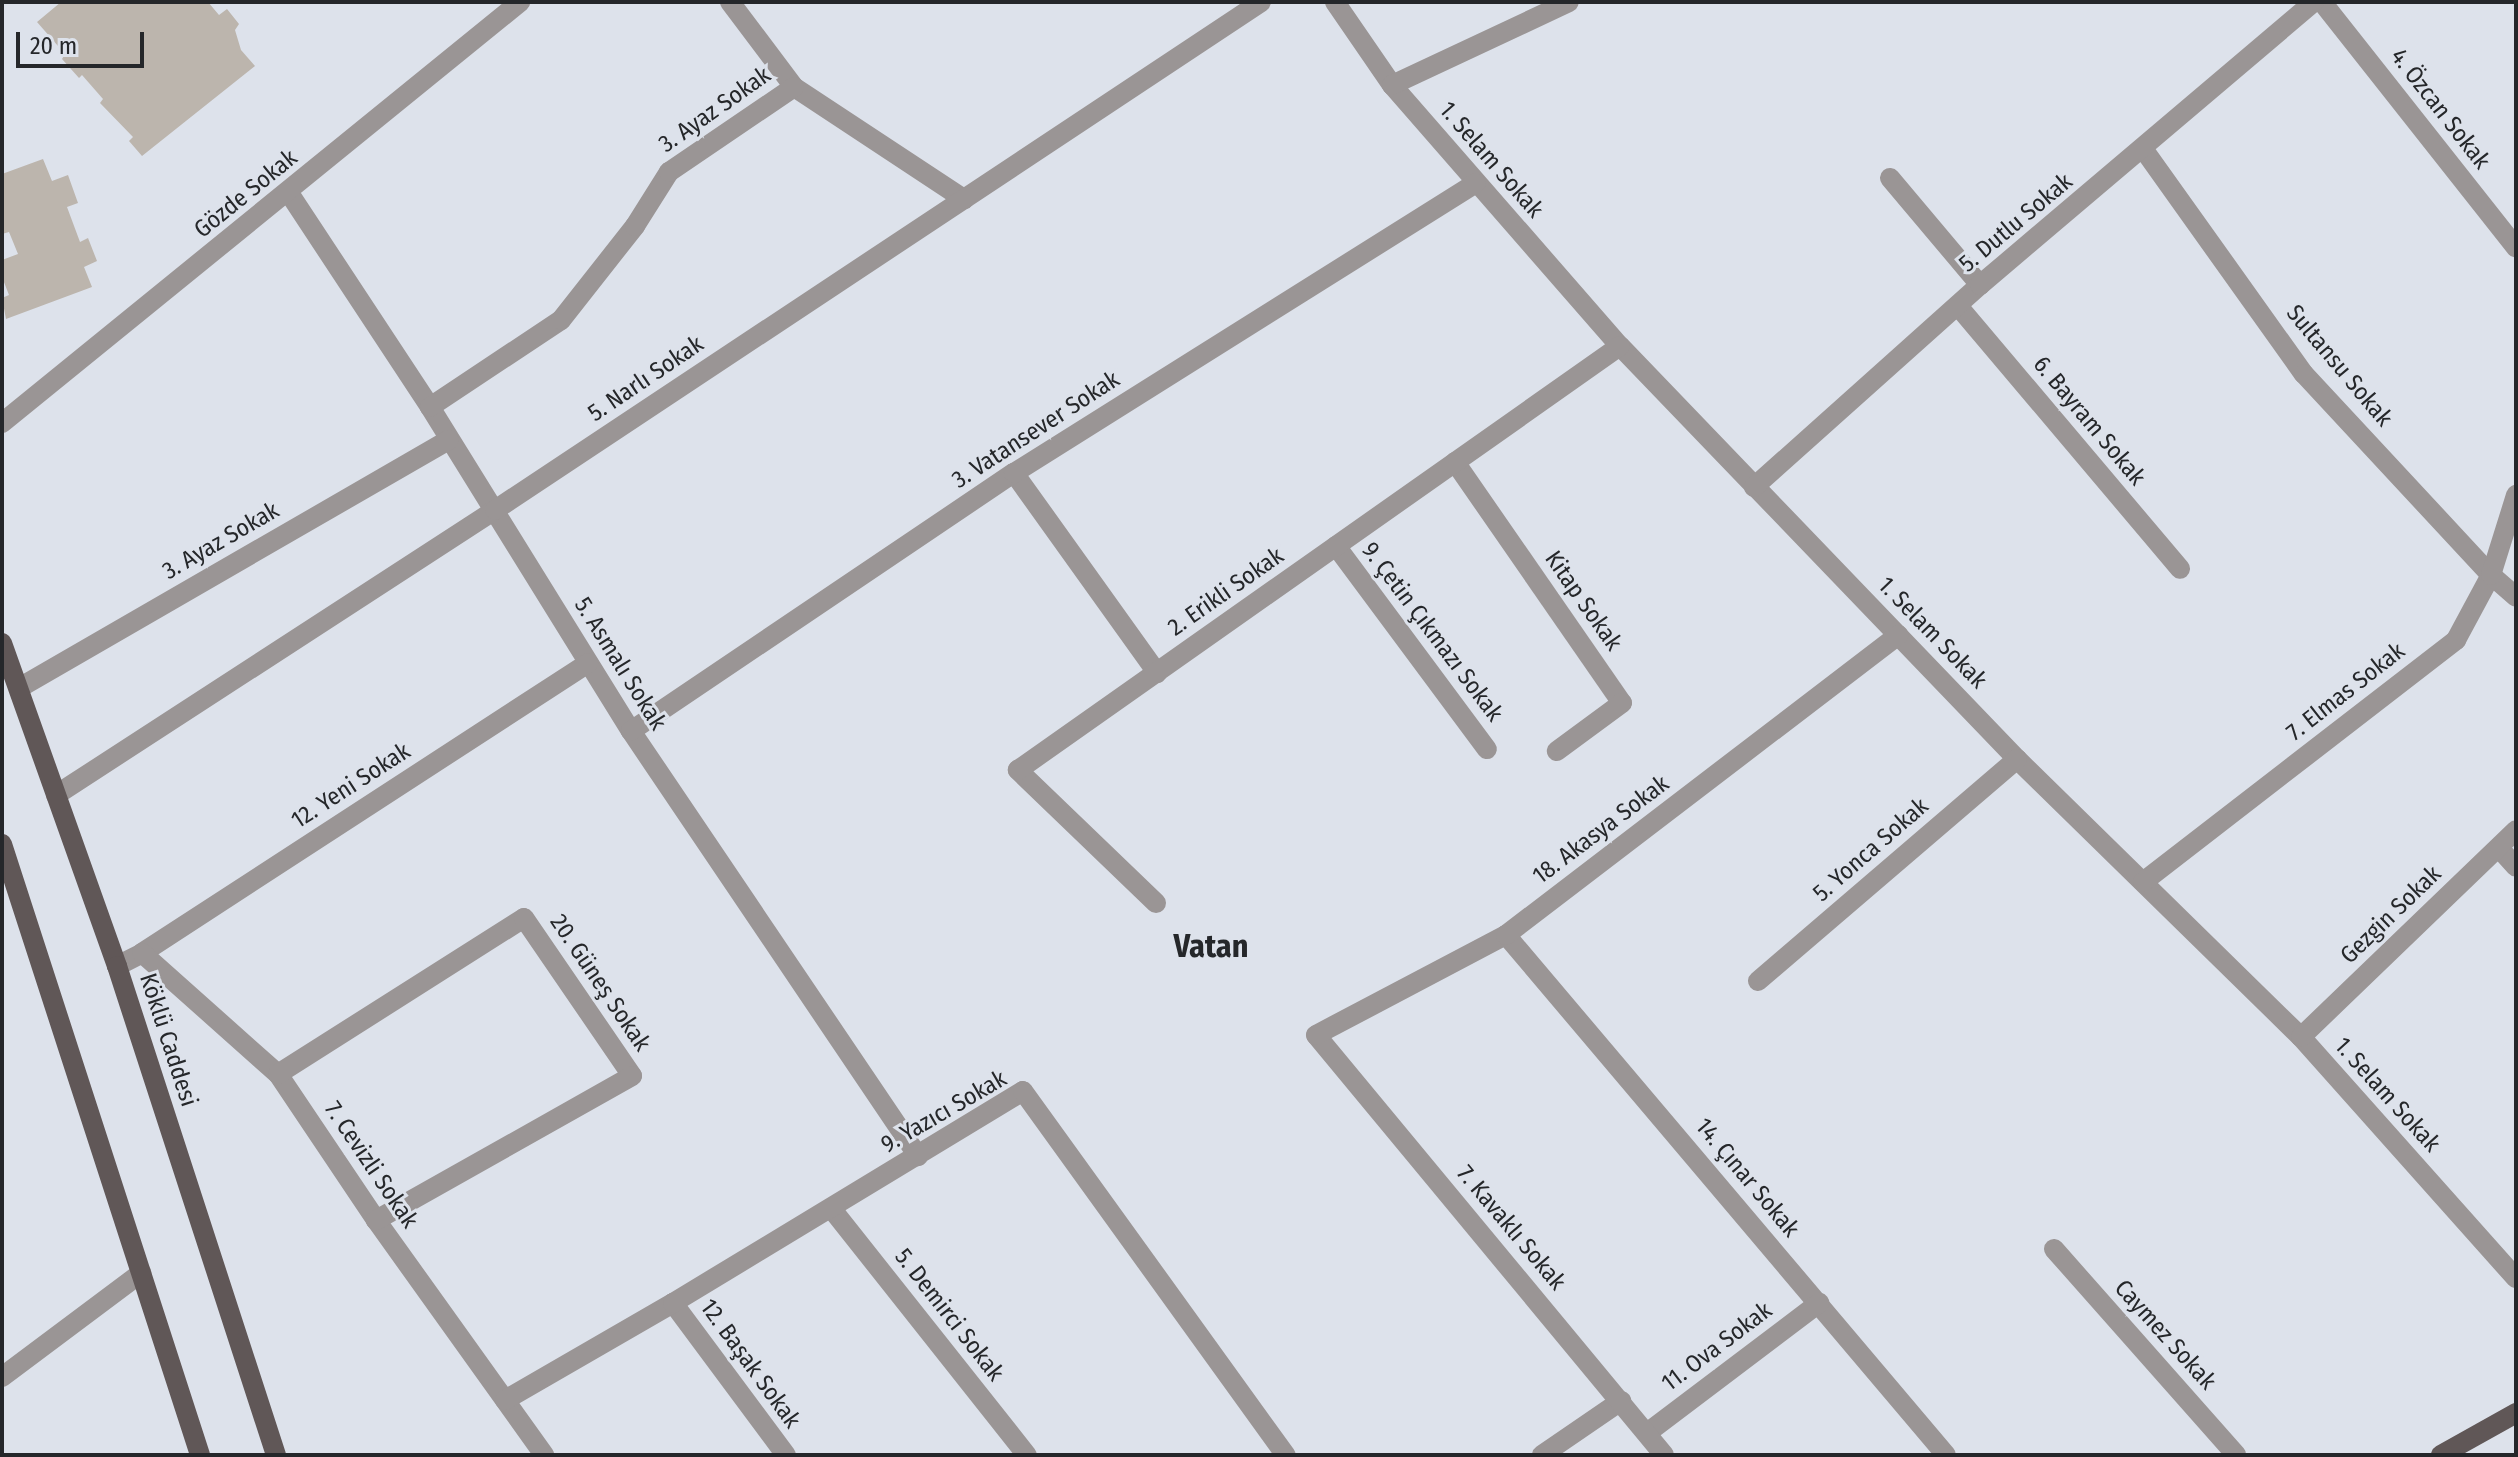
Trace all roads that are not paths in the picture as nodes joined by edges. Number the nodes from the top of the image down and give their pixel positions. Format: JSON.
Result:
{"nodes":[{"id":1,"x":520,"y":2,"type":"edge"},
{"id":2,"x":730,"y":2,"type":"edge"},
{"id":3,"x":1261,"y":2,"type":"edge"},
{"id":4,"x":1335,"y":2,"type":"edge"},
{"id":5,"x":1569,"y":2,"type":"edge"},
{"id":6,"x":2314,"y":2,"type":"edge"},
{"id":7,"x":2322,"y":2,"type":"edge"},
{"id":8,"x":1392,"y":85,"type":"junction"},
{"id":9,"x":794,"y":87,"type":"junction"},
{"id":10,"x":2144,"y":150,"type":"junction"},
{"id":11,"x":1890,"y":178,"type":"dead end"},
{"id":12,"x":1476,"y":183,"type":"junction"},
{"id":13,"x":289,"y":193,"type":"junction"},
{"id":14,"x":964,"y":199,"type":"junction"},
{"id":15,"x":2516,"y":248,"type":"edge"},
{"id":16,"x":1980,"y":285,"type":"junction"},
{"id":17,"x":1958,"y":306,"type":"junction"},
{"id":18,"x":1620,"y":346,"type":"junction"},
{"id":19,"x":430,"y":407,"type":"junction"},
{"id":20,"x":2,"y":423,"type":"edge"},
{"id":21,"x":449,"y":440,"type":"junction"},
{"id":22,"x":1455,"y":462,"type":"junction"},
{"id":23,"x":1014,"y":473,"type":"junction"},
{"id":24,"x":1754,"y":487,"type":"junction"},
{"id":25,"x":2516,"y":495,"type":"edge"},
{"id":26,"x":495,"y":510,"type":"junction"},
{"id":27,"x":1336,"y":546,"type":"junction"},
{"id":28,"x":2180,"y":569,"type":"dead end"},
{"id":29,"x":2491,"y":575,"type":"junction"},
{"id":30,"x":2516,"y":597,"type":"edge"},
{"id":31,"x":1898,"y":635,"type":"junction"},
{"id":32,"x":2,"y":643,"type":"edge"},
{"id":33,"x":588,"y":663,"type":"junction"},
{"id":34,"x":1157,"y":673,"type":"junction"},
{"id":35,"x":19,"y":688,"type":"junction"},
{"id":36,"x":631,"y":731,"type":"junction"},
{"id":37,"x":1487,"y":749,"type":"dead end"},
{"id":38,"x":1557,"y":751,"type":"dead end"},
{"id":39,"x":2017,"y":759,"type":"junction"},
{"id":40,"x":56,"y":795,"type":"junction"},
{"id":41,"x":2516,"y":830,"type":"edge"},
{"id":42,"x":2,"y":844,"type":"edge"},
{"id":43,"x":2499,"y":848,"type":"junction"},
{"id":44,"x":2516,"y":867,"type":"edge"},
{"id":45,"x":2143,"y":882,"type":"junction"},
{"id":46,"x":1156,"y":903,"type":"dead end"},
{"id":47,"x":1506,"y":935,"type":"junction"},
{"id":48,"x":142,"y":953,"type":"junction"},
{"id":49,"x":117,"y":966,"type":"junction"},
{"id":50,"x":1758,"y":981,"type":"dead end"},
{"id":51,"x":1316,"y":1035,"type":"joint"},
{"id":52,"x":2301,"y":1037,"type":"junction"},
{"id":53,"x":278,"y":1074,"type":"junction"},
{"id":54,"x":918,"y":1156,"type":"junction"},
{"id":55,"x":831,"y":1208,"type":"junction"},
{"id":56,"x":376,"y":1220,"type":"junction"},
{"id":57,"x":2054,"y":1249,"type":"dead end"},
{"id":58,"x":141,"y":1273,"type":"junction"},
{"id":59,"x":2516,"y":1278,"type":"edge"},
{"id":60,"x":673,"y":1303,"type":"junction"},
{"id":61,"x":1819,"y":1303,"type":"junction"},
{"id":62,"x":2,"y":1377,"type":"edge"},
{"id":63,"x":505,"y":1400,"type":"junction"},
{"id":64,"x":1621,"y":1401,"type":"junction"},
{"id":65,"x":2516,"y":1413,"type":"edge"},
{"id":66,"x":1647,"y":1433,"type":"junction"},
{"id":67,"x":200,"y":1455,"type":"edge"},
{"id":68,"x":276,"y":1455,"type":"edge"},
{"id":69,"x":544,"y":1455,"type":"edge"},
{"id":70,"x":786,"y":1455,"type":"edge"},
{"id":71,"x":1027,"y":1455,"type":"edge"},
{"id":72,"x":1286,"y":1455,"type":"edge"},
{"id":73,"x":1542,"y":1455,"type":"edge"},
{"id":74,"x":1664,"y":1455,"type":"edge"},
{"id":75,"x":1946,"y":1455,"type":"edge"},
{"id":76,"x":2236,"y":1455,"type":"edge"},
{"id":77,"x":2441,"y":1455,"type":"edge"}],
"edges":[{"from":1,"to":13,"type":"street","name":"Gözde Sokak"},
{"from":2,"to":9,"type":"street"},
{"from":3,"to":14,"type":"street","name":"5. Narlı Sokak"},
{"from":4,"to":8,"type":"street","name":"1. Selam Sokak"},
{"from":5,"to":8,"type":"street"},
{"from":6,"to":10,"type":"street","name":"5. Dutlu Sokak"},
{"from":7,"to":15,"type":"street","name":"4. Özcan Sokak"},
{"from":8,"to":12,"type":"street","name":"1. Selam Sokak"},
{"from":9,"to":14,"type":"street"},
{"from":9,"to":19,"type":"street","name":"3. Ayaz Sokak"},
{"from":10,"to":16,"type":"street","name":"5. Dutlu Sokak"},
{"from":10,"to":29,"type":"street","name":"Sultansu Sokak"},
{"from":11,"to":16,"type":"street"},
{"from":12,"to":18,"type":"street","name":"1. Selam Sokak"},
{"from":12,"to":23,"type":"street","name":"3. Vatansever Sokak"},
{"from":13,"to":19,"type":"street","name":"5. Asmalı Sokak"},
{"from":13,"to":20,"type":"street","name":"Gözde Sokak"},
{"from":14,"to":26,"type":"street","name":"5. Narlı Sokak"},
{"from":16,"to":17,"type":"street","name":"5. Dutlu Sokak"},
{"from":17,"to":24,"type":"street","name":"5. Dutlu Sokak"},
{"from":17,"to":28,"type":"street","name":"6. Bayram Sokak"},
{"from":18,"to":22,"type":"street","name":"2. Erikli Sokak"},
{"from":18,"to":24,"type":"street","name":"1. Selam Sokak"},
{"from":19,"to":21,"type":"street","name":"5. Asmalı Sokak"},
{"from":21,"to":26,"type":"street","name":"5. Asmalı Sokak"},
{"from":21,"to":35,"type":"street","name":"3. Ayaz Sokak"},
{"from":22,"to":27,"type":"street","name":"2. Erikli Sokak"},
{"from":22,"to":38,"type":"street","name":"Kitap Sokak"},
{"from":23,"to":34,"type":"street"},
{"from":23,"to":36,"type":"street","name":"3. Vatansever Sokak"},
{"from":24,"to":31,"type":"street","name":"1. Selam Sokak"},
{"from":25,"to":29,"type":"street","name":"7. Elmas Sokak"},
{"from":26,"to":33,"type":"street","name":"5. Asmalı Sokak"},
{"from":26,"to":40,"type":"street","name":"5. Narlı Sokak"},
{"from":27,"to":34,"type":"street","name":"2. Erikli Sokak"},
{"from":27,"to":37,"type":"street","name":"9. Çetin Çıkmazı Sokak"},
{"from":29,"to":30,"type":"street","name":"Sultansu Sokak"},
{"from":29,"to":45,"type":"street","name":"7. Elmas Sokak"},
{"from":31,"to":39,"type":"street","name":"1. Selam Sokak"},
{"from":31,"to":47,"type":"street","name":"18. Akasya Sokak"},
{"from":32,"to":35,"type":"main road","name":"Köklü Caddesi"},
{"from":33,"to":36,"type":"street","name":"5. Asmalı Sokak"},
{"from":33,"to":48,"type":"street","name":"12. Yeni Sokak"},
{"from":34,"to":46,"type":"street","name":"2. Erikli Sokak"},
{"from":35,"to":40,"type":"main road","name":"Köklü Caddesi"},
{"from":36,"to":54,"type":"street","name":"5. Asmalı Sokak"},
{"from":39,"to":45,"type":"street","name":"1. Selam Sokak"},
{"from":39,"to":50,"type":"street","name":"5. Yonca Sokak"},
{"from":40,"to":49,"type":"main road","name":"Köklü Caddesi"},
{"from":41,"to":43,"type":"street","name":"Gezgin Sokak"},
{"from":42,"to":58,"type":"main road"},
{"from":43,"to":44,"type":"street"},
{"from":43,"to":52,"type":"street","name":"Gezgin Sokak"},
{"from":45,"to":52,"type":"street","name":"1. Selam Sokak"},
{"from":47,"to":51,"type":"street","name":"18. Akasya Sokak"},
{"from":47,"to":61,"type":"street","name":"14. Çınar Sokak"},
{"from":48,"to":49,"type":"street"},
{"from":48,"to":53,"type":"street","name":"7. Cevizli Sokak"},
{"from":49,"to":68,"type":"main road","name":"Köklü Caddesi"},
{"from":51,"to":64,"type":"street","name":"7. Kavaklı Sokak"},
{"from":52,"to":59,"type":"street","name":"1. Selam Sokak"},
{"from":53,"to":56,"type":"street","name":"7. Cevizli Sokak"},
{"from":53,"to":56,"type":"street","name":"20. Güneş Sokak"},
{"from":54,"to":55,"type":"street","name":"9. Yazıcı Sokak"},
{"from":54,"to":72,"type":"street","name":"9. Yazıcı Sokak"},
{"from":55,"to":60,"type":"street","name":"9. Yazıcı Sokak"},
{"from":55,"to":71,"type":"street","name":"5. Demirci Sokak"},
{"from":56,"to":63,"type":"street","name":"7. Cevizli Sokak"},
{"from":57,"to":76,"type":"street","name":"Caymez Sokak"},
{"from":58,"to":62,"type":"street"},
{"from":58,"to":67,"type":"main road"},
{"from":60,"to":63,"type":"street","name":"9. Yazıcı Sokak"},
{"from":60,"to":70,"type":"street","name":"12. Başak Sokak"},
{"from":61,"to":66,"type":"street","name":"11. Ova Sokak"},
{"from":61,"to":75,"type":"street","name":"14. Çınar Sokak"},
{"from":63,"to":69,"type":"street","name":"7. Cevizli Sokak"},
{"from":64,"to":66,"type":"street","name":"7. Kavaklı Sokak"},
{"from":64,"to":73,"type":"street"},
{"from":65,"to":77,"type":"main road"},
{"from":66,"to":74,"type":"street","name":"7. Kavaklı Sokak"}]}
